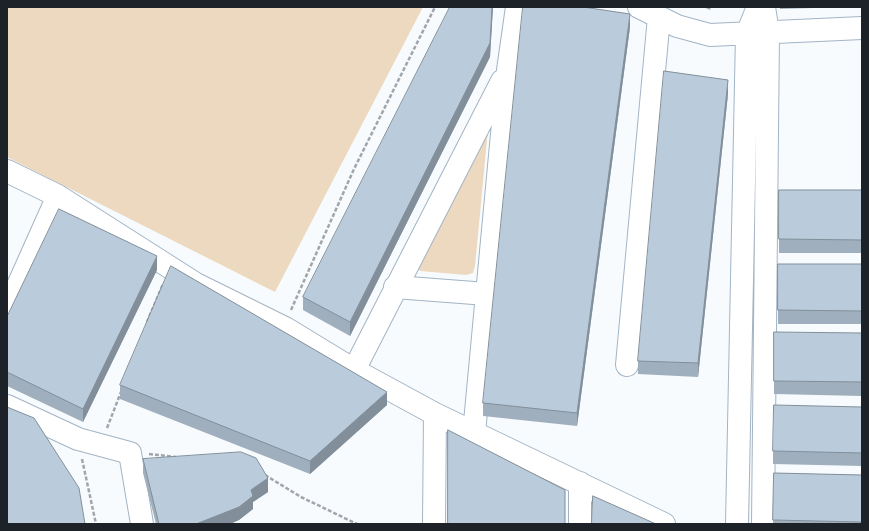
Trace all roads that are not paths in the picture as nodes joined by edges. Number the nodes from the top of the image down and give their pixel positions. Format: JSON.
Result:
{"nodes":[{"id":1,"x":516,"y":7,"type":"edge"},
{"id":2,"x":639,"y":7,"type":"edge"},
{"id":3,"x":758,"y":7,"type":"edge"},
{"id":4,"x":764,"y":7,"type":"edge"},
{"id":5,"x":659,"y":17,"type":"junction"},
{"id":6,"x":862,"y":28,"type":"edge"},
{"id":7,"x":757,"y":33,"type":"junction"},
{"id":8,"x":508,"y":70,"type":"junction"},
{"id":9,"x":7,"y":171,"type":"edge"},
{"id":10,"x":58,"y":196,"type":"junction"},
{"id":11,"x":743,"y":198,"type":"junction"},
{"id":12,"x":766,"y":198,"type":"junction"},
{"id":13,"x":789,"y":198,"type":"edge"},
{"id":14,"x":395,"y":287,"type":"junction"},
{"id":15,"x":487,"y":294,"type":"junction"},
{"id":16,"x":7,"y":310,"type":"edge"},
{"id":17,"x":740,"y":337,"type":"junction"},
{"id":18,"x":764,"y":338,"type":"junction"},
{"id":19,"x":786,"y":338,"type":"edge"},
{"id":20,"x":628,"y":365,"type":"dead end"},
{"id":21,"x":354,"y":370,"type":"junction"},
{"id":22,"x":7,"y":406,"type":"edge"},
{"id":23,"x":764,"y":409,"type":"junction"},
{"id":24,"x":786,"y":409,"type":"edge"},
{"id":25,"x":435,"y":414,"type":"junction"},
{"id":26,"x":474,"y":433,"type":"junction"},
{"id":27,"x":763,"y":474,"type":"junction"},
{"id":28,"x":786,"y":475,"type":"edge"},
{"id":29,"x":580,"y":483,"type":"junction"},
{"id":30,"x":142,"y":524,"type":"edge"},
{"id":31,"x":434,"y":524,"type":"edge"},
{"id":32,"x":580,"y":524,"type":"edge"},
{"id":33,"x":664,"y":524,"type":"edge"},
{"id":34,"x":737,"y":524,"type":"edge"},
{"id":35,"x":763,"y":524,"type":"edge"}],
"edges":[{"from":1,"to":8,"type":"street"},
{"from":2,"to":5,"type":"street"},
{"from":3,"to":7,"type":"street"},
{"from":4,"to":7,"type":"street"},
{"from":5,"to":7,"type":"street"},
{"from":5,"to":20,"type":"street"},
{"from":6,"to":7,"type":"street"},
{"from":7,"to":11,"type":"street"},
{"from":7,"to":12,"type":"street"},
{"from":8,"to":14,"type":"street"},
{"from":8,"to":15,"type":"street"},
{"from":9,"to":10,"type":"street"},
{"from":10,"to":16,"type":"street"},
{"from":10,"to":21,"type":"street"},
{"from":11,"to":12,"type":"street"},
{"from":11,"to":17,"type":"street"},
{"from":12,"to":13,"type":"street"},
{"from":12,"to":18,"type":"street"},
{"from":14,"to":15,"type":"street"},
{"from":14,"to":21,"type":"street"},
{"from":15,"to":26,"type":"street"},
{"from":17,"to":18,"type":"street"},
{"from":17,"to":34,"type":"street"},
{"from":18,"to":19,"type":"street"},
{"from":18,"to":23,"type":"street"},
{"from":21,"to":25,"type":"street"},
{"from":22,"to":30,"type":"street"},
{"from":23,"to":24,"type":"street"},
{"from":23,"to":27,"type":"street"},
{"from":25,"to":26,"type":"street"},
{"from":25,"to":31,"type":"street"},
{"from":26,"to":29,"type":"street"},
{"from":27,"to":28,"type":"street"},
{"from":27,"to":35,"type":"street"},
{"from":29,"to":32,"type":"street"},
{"from":29,"to":33,"type":"street"}]}
